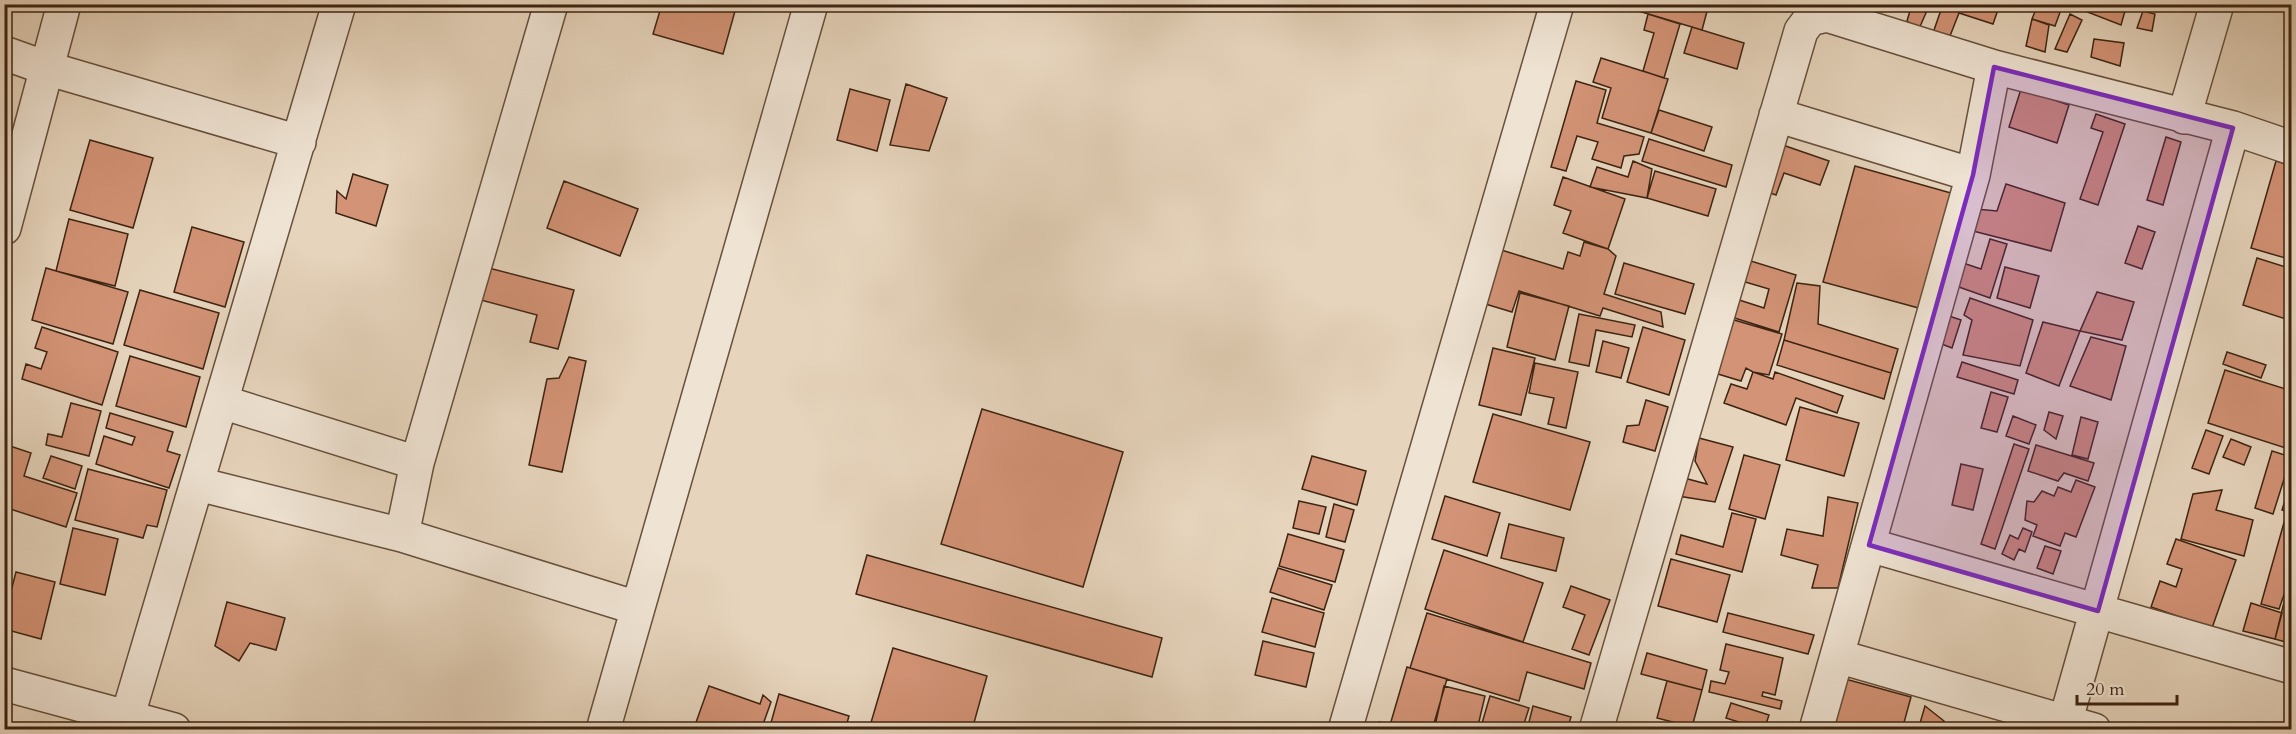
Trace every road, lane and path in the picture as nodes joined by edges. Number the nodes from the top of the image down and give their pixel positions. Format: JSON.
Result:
{"nodes":[{"id":1,"x":64,"y":4,"type":"edge"},
{"id":2,"x":339,"y":4,"type":"edge"},
{"id":3,"x":551,"y":4,"type":"edge"},
{"id":4,"x":811,"y":4,"type":"edge"},
{"id":5,"x":1557,"y":4,"type":"edge"},
{"id":6,"x":2217,"y":4,"type":"edge"},
{"id":7,"x":4,"y":53,"type":"edge"},
{"id":8,"x":1994,"y":67,"type":"junction"},
{"id":9,"x":46,"y":68,"type":"junction"},
{"id":10,"x":1776,"y":115,"type":"junction"},
{"id":11,"x":2184,"y":117,"type":"junction"},
{"id":12,"x":2233,"y":128,"type":"junction"},
{"id":13,"x":299,"y":142,"type":"junction"},
{"id":14,"x":2292,"y":148,"type":"edge"},
{"id":15,"x":1973,"y":175,"type":"junction"},
{"id":16,"x":4,"y":228,"type":"edge"},
{"id":17,"x":222,"y":402,"type":"junction"},
{"id":18,"x":417,"y":463,"type":"junction"},
{"id":19,"x":198,"y":484,"type":"junction"},
{"id":20,"x":402,"y":535,"type":"junction"},
{"id":21,"x":1869,"y":545,"type":"junction"},
{"id":22,"x":637,"y":608,"type":"junction"},
{"id":23,"x":2097,"y":611,"type":"junction"},
{"id":24,"x":1837,"y":656,"type":"junction"},
{"id":25,"x":2292,"y":667,"type":"edge"},
{"id":26,"x":4,"y":684,"type":"edge"},
{"id":27,"x":128,"y":715,"type":"junction"},
{"id":28,"x":2074,"y":727,"type":"edge"},
{"id":29,"x":174,"y":729,"type":"edge"},
{"id":30,"x":603,"y":729,"type":"edge"},
{"id":31,"x":1345,"y":729,"type":"edge"},
{"id":32,"x":1596,"y":729,"type":"edge"},
{"id":33,"x":1816,"y":729,"type":"edge"}],
"edges":[{"from":1,"to":9,"type":"street"},
{"from":2,"to":13,"type":"street"},
{"from":3,"to":18,"type":"street"},
{"from":4,"to":22,"type":"street"},
{"from":5,"to":31,"type":"street"},
{"from":6,"to":11,"type":"street"},
{"from":7,"to":9,"type":"street"},
{"from":8,"to":10,"type":"street"},
{"from":8,"to":11,"type":"street"},
{"from":8,"to":15,"type":"street"},
{"from":9,"to":13,"type":"street"},
{"from":9,"to":16,"type":"street"},
{"from":10,"to":15,"type":"street"},
{"from":10,"to":32,"type":"street"},
{"from":11,"to":12,"type":"street"},
{"from":12,"to":14,"type":"street"},
{"from":12,"to":23,"type":"street"},
{"from":13,"to":17,"type":"street"},
{"from":15,"to":21,"type":"street"},
{"from":17,"to":18,"type":"street"},
{"from":17,"to":19,"type":"street"},
{"from":18,"to":20,"type":"street"},
{"from":19,"to":20,"type":"street"},
{"from":19,"to":27,"type":"street"},
{"from":20,"to":22,"type":"street"},
{"from":21,"to":23,"type":"street"},
{"from":21,"to":24,"type":"street"},
{"from":22,"to":30,"type":"street"},
{"from":23,"to":25,"type":"street"},
{"from":23,"to":28,"type":"street"},
{"from":24,"to":28,"type":"street"},
{"from":24,"to":33,"type":"street"},
{"from":26,"to":27,"type":"street"},
{"from":27,"to":29,"type":"street"}]}
